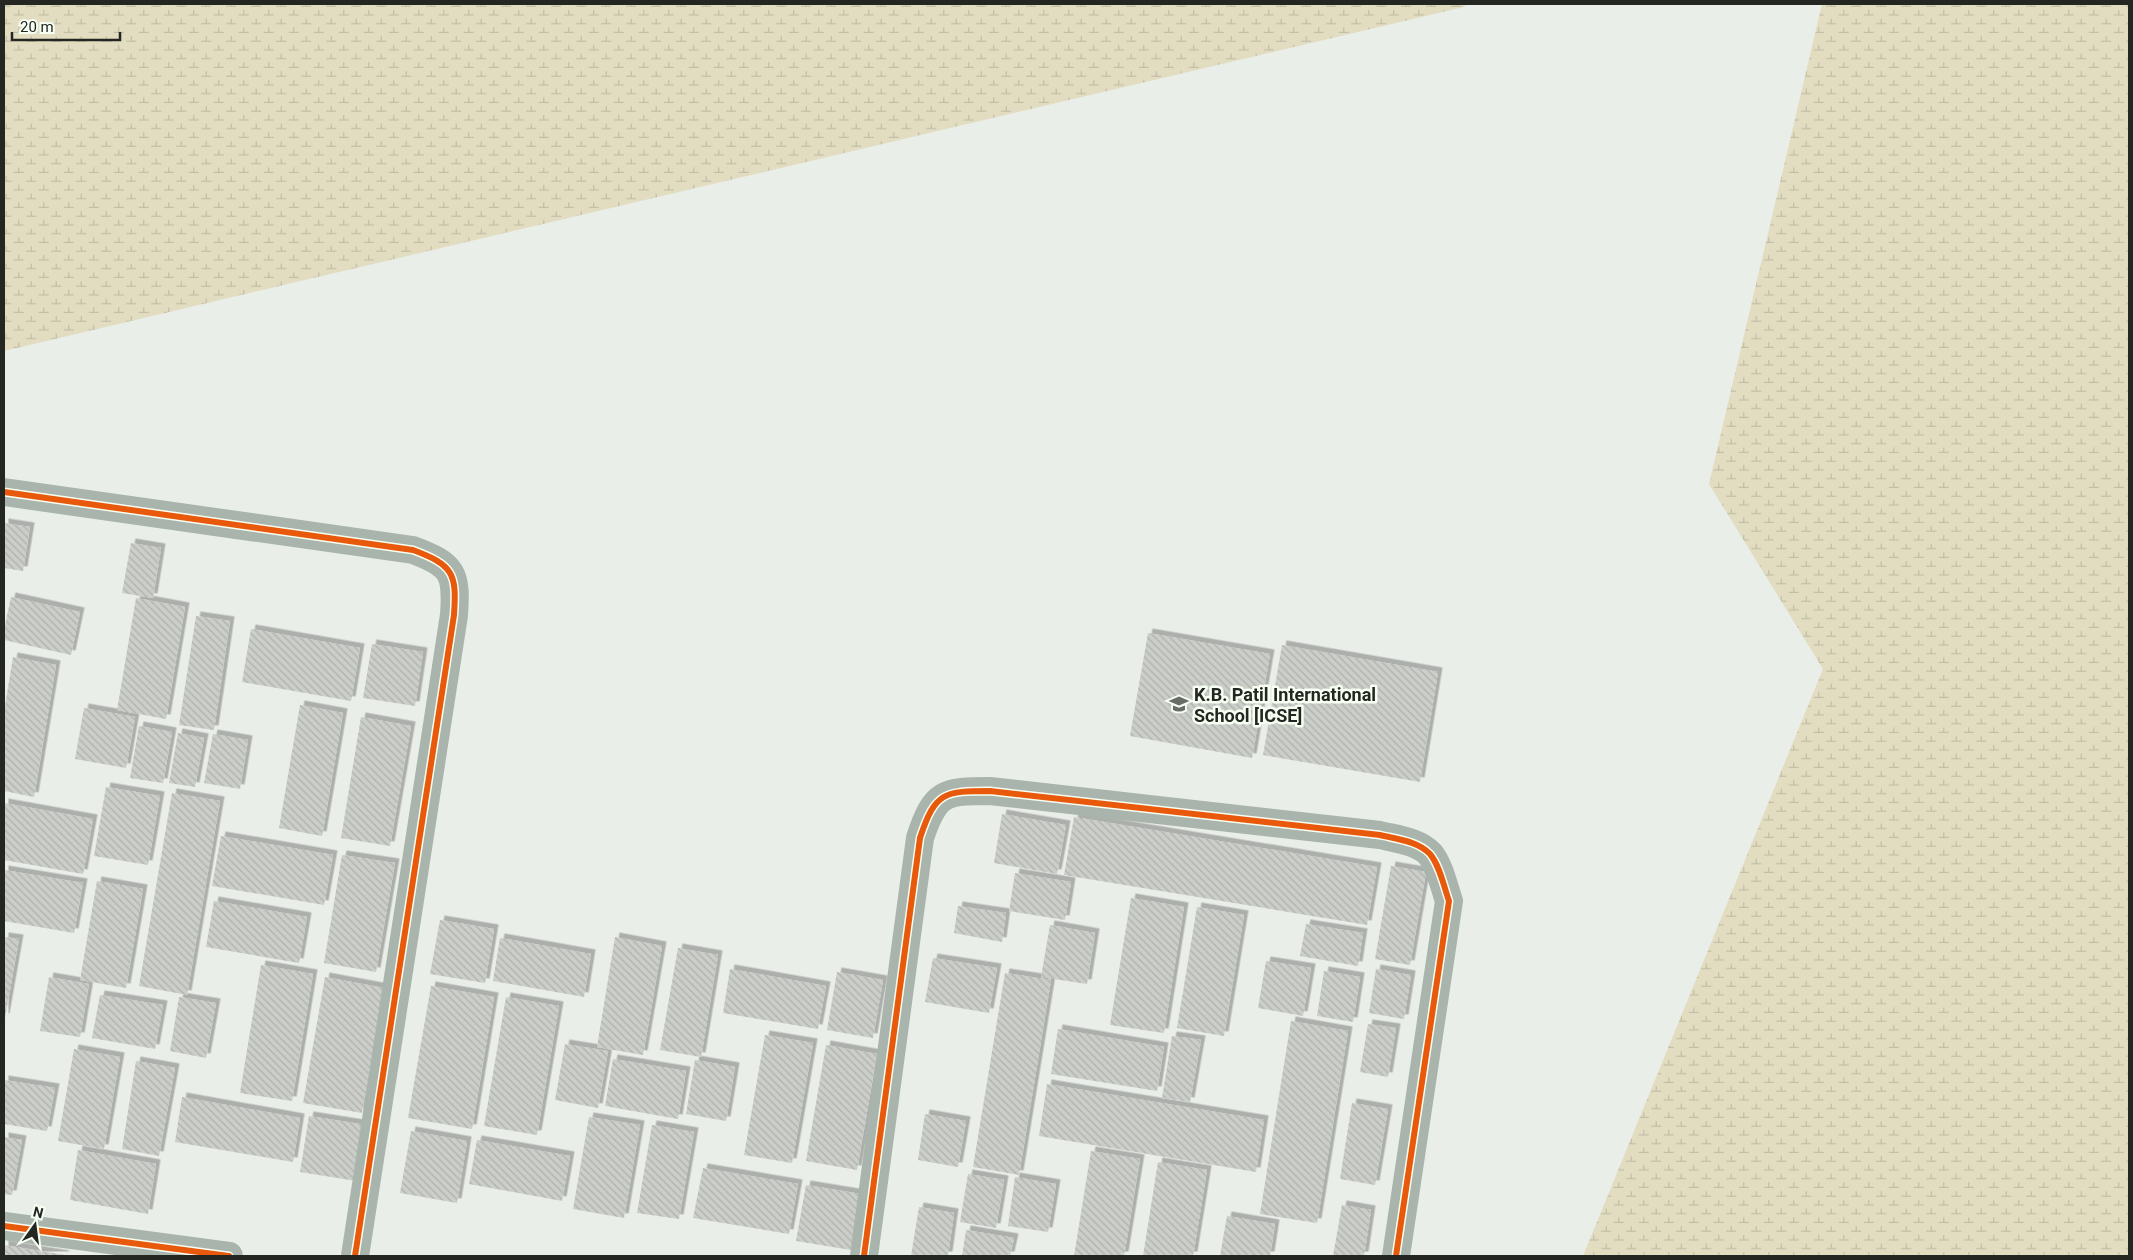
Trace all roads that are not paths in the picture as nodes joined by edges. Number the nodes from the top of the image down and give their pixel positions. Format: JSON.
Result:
{"nodes":[{"id":1,"x":4,"y":492,"type":"edge"},
{"id":2,"x":4,"y":1226,"type":"edge"},
{"id":3,"x":229,"y":1256,"type":"edge"},
{"id":4,"x":355,"y":1256,"type":"edge"},
{"id":5,"x":864,"y":1256,"type":"edge"},
{"id":6,"x":1396,"y":1256,"type":"edge"}],
"edges":[{"from":1,"to":4,"type":"street"},
{"from":2,"to":3,"type":"street"},
{"from":5,"to":6,"type":"street"}]}
